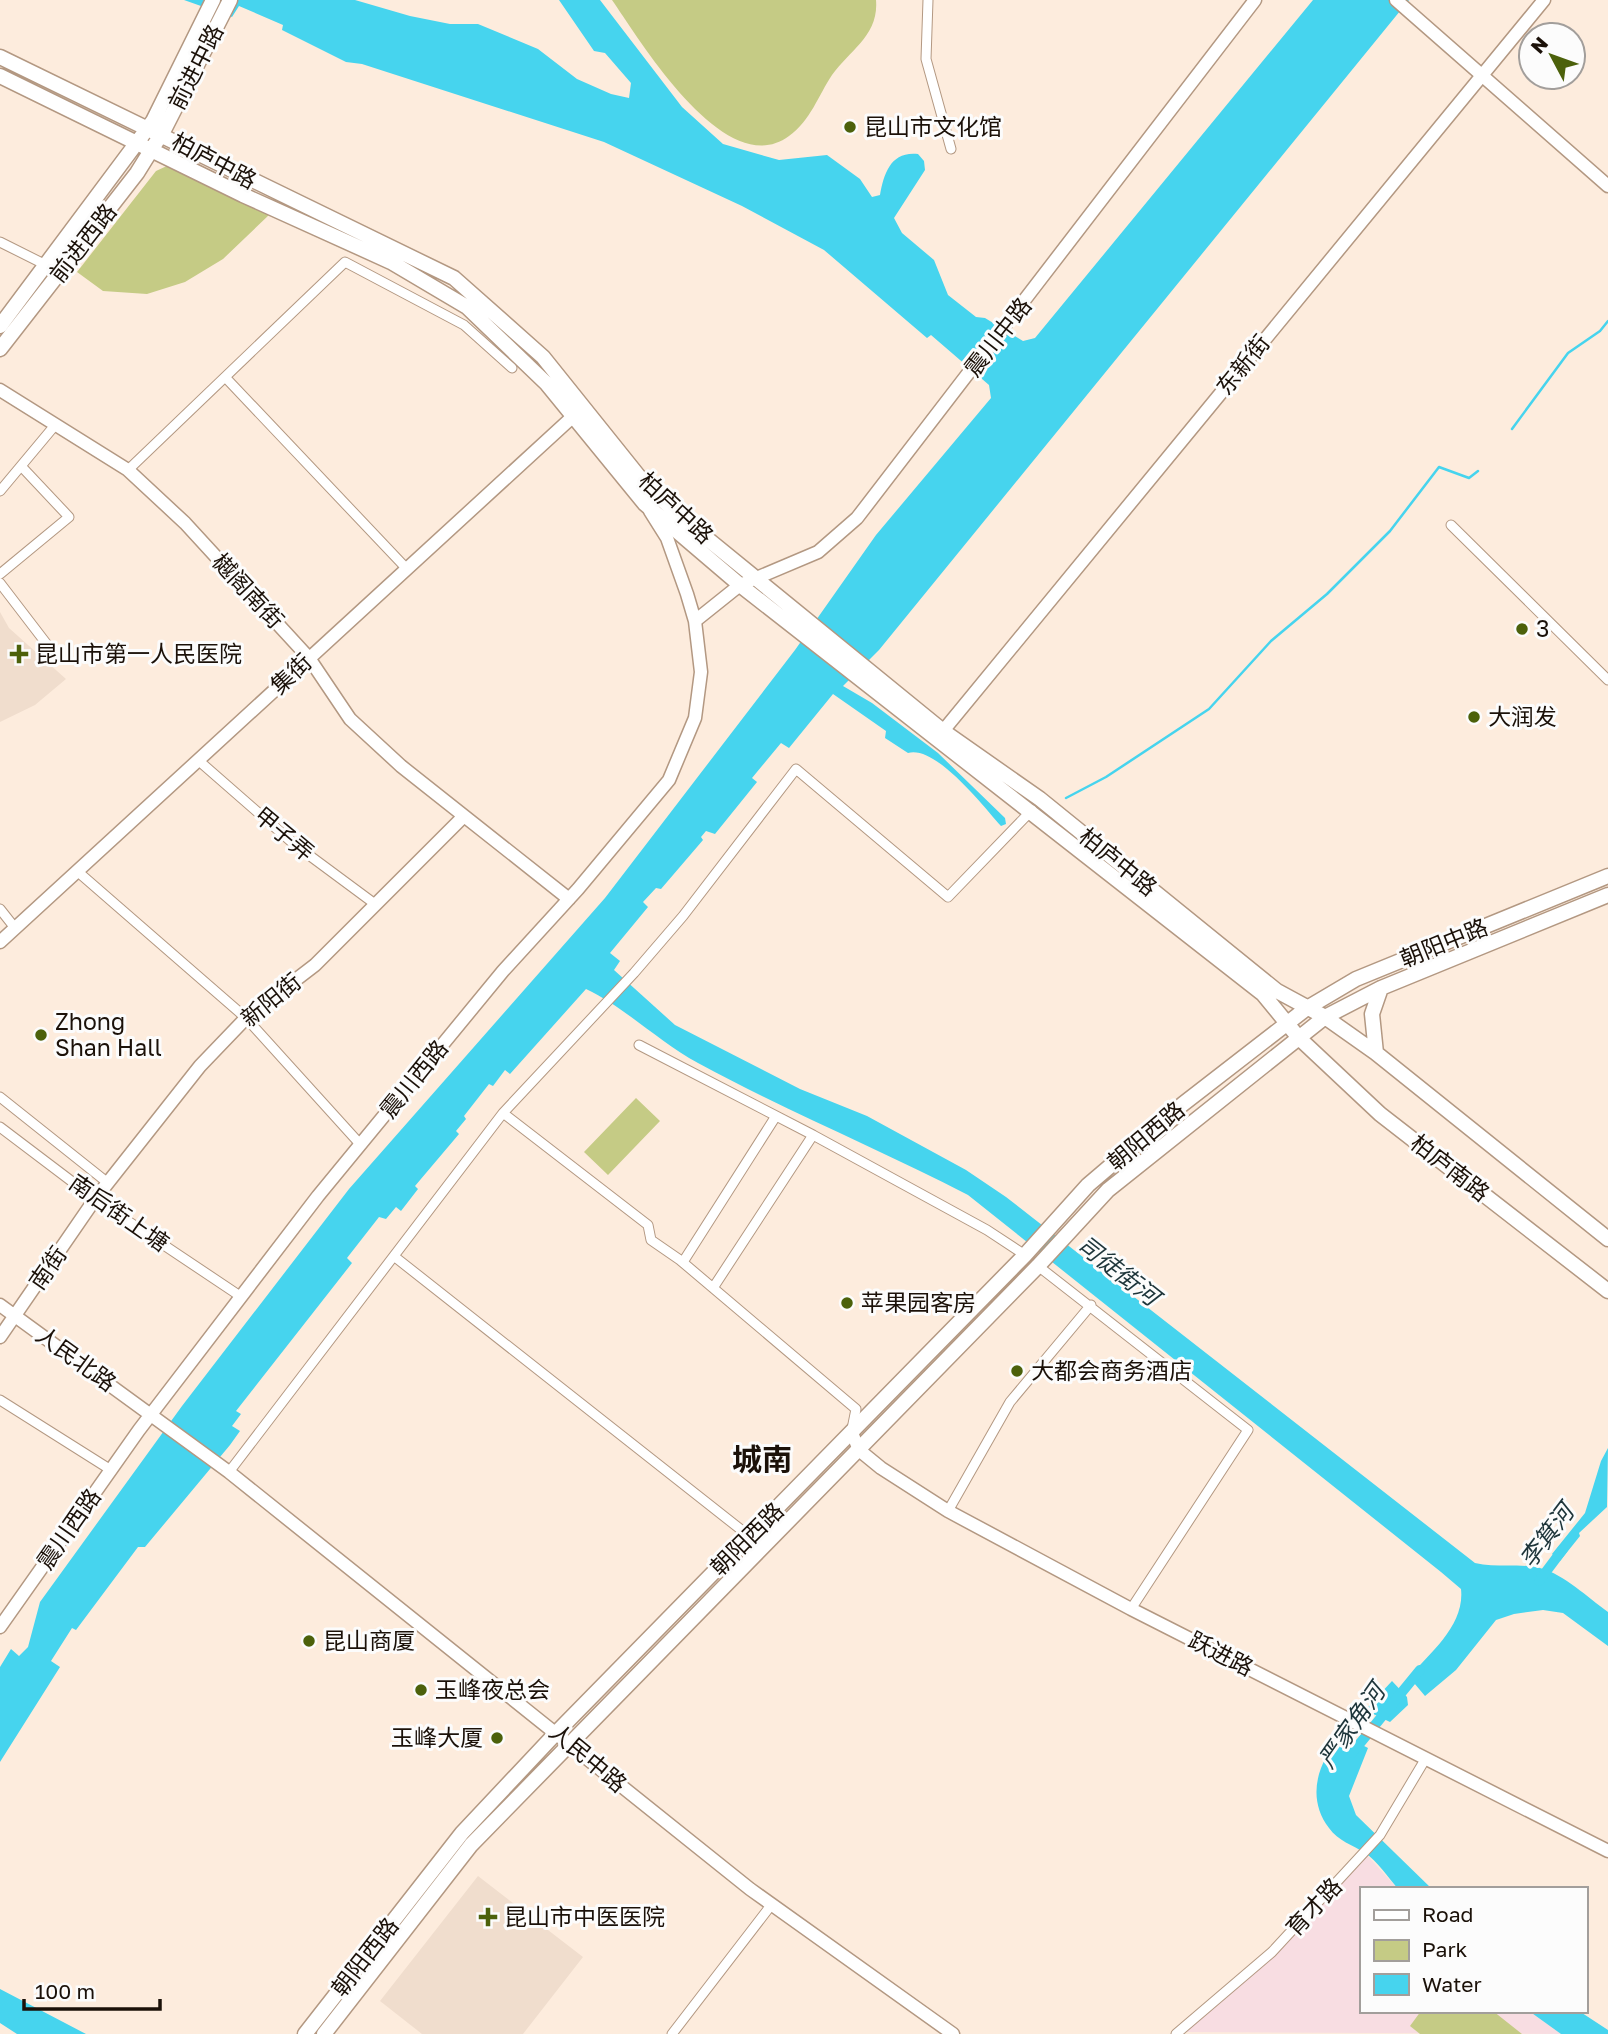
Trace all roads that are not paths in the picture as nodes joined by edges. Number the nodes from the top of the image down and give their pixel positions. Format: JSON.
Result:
{"nodes":[{"id":1,"x":213,"y":0,"type":"edge"},
{"id":2,"x":230,"y":0,"type":"edge"},
{"id":3,"x":928,"y":0,"type":"edge"},
{"id":4,"x":1255,"y":0,"type":"edge"},
{"id":5,"x":1396,"y":0,"type":"edge"},
{"id":6,"x":1544,"y":0,"type":"edge"},
{"id":7,"x":0,"y":57,"type":"edge"},
{"id":8,"x":1480,"y":74,"type":"junction"},
{"id":9,"x":0,"y":76,"type":"edge"},
{"id":10,"x":155,"y":130,"type":"junction"},
{"id":11,"x":145,"y":145,"type":"junction"},
{"id":12,"x":951,"y":149,"type":"dead end"},
{"id":13,"x":1608,"y":186,"type":"edge"},
{"id":14,"x":0,"y":242,"type":"edge"},
{"id":15,"x":54,"y":269,"type":"junction"},
{"id":16,"x":0,"y":326,"type":"edge"},
{"id":17,"x":0,"y":349,"type":"edge"},
{"id":18,"x":512,"y":368,"type":"dead end"},
{"id":19,"x":225,"y":377,"type":"junction"},
{"id":20,"x":0,"y":390,"type":"edge"},
{"id":21,"x":584,"y":408,"type":"junction"},
{"id":22,"x":571,"y":417,"type":"junction"},
{"id":23,"x":55,"y":424,"type":"junction"},
{"id":24,"x":21,"y":466,"type":"junction"},
{"id":25,"x":128,"y":470,"type":"junction"},
{"id":26,"x":0,"y":491,"type":"edge"},
{"id":27,"x":645,"y":504,"type":"junction"},
{"id":28,"x":1451,"y":525,"type":"dead end"},
{"id":29,"x":406,"y":568,"type":"junction"},
{"id":30,"x":0,"y":574,"type":"edge"},
{"id":31,"x":754,"y":577,"type":"junction"},
{"id":32,"x":0,"y":583,"type":"edge"},
{"id":33,"x":740,"y":585,"type":"junction"},
{"id":34,"x":778,"y":604,"type":"junction"},
{"id":35,"x":695,"y":621,"type":"junction"},
{"id":36,"x":49,"y":647,"type":"dead end"},
{"id":37,"x":310,"y":658,"type":"junction"},
{"id":38,"x":1608,"y":680,"type":"edge"},
{"id":39,"x":881,"y":687,"type":"junction"},
{"id":40,"x":943,"y":731,"type":"junction"},
{"id":41,"x":198,"y":760,"type":"junction"},
{"id":42,"x":1032,"y":810,"type":"junction"},
{"id":43,"x":464,"y":816,"type":"junction"},
{"id":44,"x":77,"y":871,"type":"junction"},
{"id":45,"x":1608,"y":876,"type":"edge"},
{"id":46,"x":1608,"y":895,"type":"edge"},
{"id":47,"x":569,"y":899,"type":"junction"},
{"id":48,"x":375,"y":904,"type":"junction"},
{"id":49,"x":0,"y":909,"type":"edge"},
{"id":50,"x":15,"y":928,"type":"junction"},
{"id":51,"x":0,"y":942,"type":"edge"},
{"id":52,"x":1381,"y":988,"type":"junction"},
{"id":53,"x":1307,"y":1008,"type":"junction"},
{"id":54,"x":1325,"y":1017,"type":"junction"},
{"id":55,"x":246,"y":1018,"type":"junction"},
{"id":56,"x":1287,"y":1022,"type":"junction"},
{"id":57,"x":1299,"y":1038,"type":"junction"},
{"id":58,"x":639,"y":1045,"type":"dead end"},
{"id":59,"x":1376,"y":1053,"type":"junction"},
{"id":60,"x":0,"y":1097,"type":"edge"},
{"id":61,"x":503,"y":1114,"type":"junction"},
{"id":62,"x":776,"y":1116,"type":"junction"},
{"id":63,"x":0,"y":1127,"type":"edge"},
{"id":64,"x":813,"y":1135,"type":"junction"},
{"id":65,"x":360,"y":1144,"type":"junction"},
{"id":66,"x":108,"y":1183,"type":"junction"},
{"id":67,"x":95,"y":1199,"type":"junction"},
{"id":68,"x":1608,"y":1239,"type":"edge"},
{"id":69,"x":1027,"y":1252,"type":"junction"},
{"id":70,"x":395,"y":1257,"type":"junction"},
{"id":71,"x":683,"y":1262,"type":"junction"},
{"id":72,"x":1041,"y":1263,"type":"junction"},
{"id":73,"x":713,"y":1288,"type":"junction"},
{"id":74,"x":1608,"y":1291,"type":"edge"},
{"id":75,"x":240,"y":1296,"type":"junction"},
{"id":76,"x":0,"y":1305,"type":"edge"},
{"id":77,"x":1091,"y":1305,"type":"junction"},
{"id":78,"x":15,"y":1315,"type":"junction"},
{"id":79,"x":0,"y":1337,"type":"edge"},
{"id":80,"x":0,"y":1400,"type":"edge"},
{"id":81,"x":151,"y":1414,"type":"junction"},
{"id":82,"x":852,"y":1433,"type":"junction"},
{"id":83,"x":859,"y":1450,"type":"junction"},
{"id":84,"x":111,"y":1469,"type":"junction"},
{"id":85,"x":229,"y":1472,"type":"junction"},
{"id":86,"x":948,"y":1511,"type":"junction"},
{"id":87,"x":749,"y":1536,"type":"junction"},
{"id":88,"x":1131,"y":1609,"type":"junction"},
{"id":89,"x":0,"y":1627,"type":"edge"},
{"id":90,"x":557,"y":1732,"type":"junction"},
{"id":91,"x":568,"y":1743,"type":"junction"},
{"id":92,"x":1426,"y":1758,"type":"junction"},
{"id":93,"x":1608,"y":1851,"type":"edge"},
{"id":94,"x":772,"y":1905,"type":"junction"},
{"id":95,"x":305,"y":2034,"type":"edge"},
{"id":96,"x":324,"y":2034,"type":"edge"},
{"id":97,"x":672,"y":2034,"type":"edge"},
{"id":98,"x":953,"y":2034,"type":"edge"},
{"id":99,"x":1176,"y":2034,"type":"edge"}],
"edges":[{"from":1,"to":10,"type":"main road","name":"前进中路"},
{"from":2,"to":10,"type":"main road","name":"前进中路"},
{"from":3,"to":12,"type":"street"},
{"from":4,"to":31,"type":"street","name":"震川中路"},
{"from":5,"to":8,"type":"street"},
{"from":6,"to":8,"type":"street","name":"东新街"},
{"from":7,"to":10,"type":"main road","name":"柏庐中路"},
{"from":8,"to":13,"type":"street"},
{"from":8,"to":40,"type":"street","name":"东新街"},
{"from":9,"to":11,"type":"main road","name":"柏庐中路"},
{"from":10,"to":11,"type":"main road","name":"前进西路"},
{"from":10,"to":21,"type":"main road","name":"柏庐中路"},
{"from":11,"to":15,"type":"main road","name":"前进西路"},
{"from":11,"to":22,"type":"main road","name":"柏庐中路"},
{"from":14,"to":15,"type":"street"},
{"from":15,"to":16,"type":"main road","name":"前进西路"},
{"from":15,"to":17,"type":"main road","name":"前进西路"},
{"from":18,"to":19,"type":"street"},
{"from":19,"to":25,"type":"street"},
{"from":19,"to":29,"type":"street"},
{"from":20,"to":23,"type":"street","name":"樾阁南街"},
{"from":21,"to":22,"type":"street","name":"集街"},
{"from":21,"to":31,"type":"main road","name":"柏庐中路"},
{"from":22,"to":27,"type":"main road","name":"柏庐中路"},
{"from":22,"to":29,"type":"street","name":"集街"},
{"from":23,"to":24,"type":"street"},
{"from":23,"to":25,"type":"street","name":"樾阁南街"},
{"from":24,"to":26,"type":"street"},
{"from":24,"to":30,"type":"street"},
{"from":25,"to":37,"type":"street","name":"樾阁南街"},
{"from":27,"to":33,"type":"main road","name":"柏庐中路"},
{"from":27,"to":35,"type":"street","name":"震川西路"},
{"from":28,"to":38,"type":"street"},
{"from":29,"to":37,"type":"street","name":"集街"},
{"from":31,"to":33,"type":"street","name":"震川中路"},
{"from":31,"to":34,"type":"main road","name":"柏庐中路"},
{"from":32,"to":36,"type":"street"},
{"from":33,"to":34,"type":"main road","name":"柏庐中路"},
{"from":33,"to":35,"type":"street","name":"震川中路"},
{"from":34,"to":39,"type":"main road","name":"柏庐中路"},
{"from":35,"to":47,"type":"street","name":"震川西路"},
{"from":37,"to":41,"type":"street","name":"集街"},
{"from":37,"to":43,"type":"street","name":"樾阁南街"},
{"from":39,"to":40,"type":"main road","name":"柏庐中路"},
{"from":39,"to":42,"type":"main road","name":"柏庐中路"},
{"from":40,"to":53,"type":"main road","name":"柏庐中路"},
{"from":41,"to":44,"type":"street","name":"集街"},
{"from":41,"to":48,"type":"street","name":"甲子弄"},
{"from":42,"to":56,"type":"main road","name":"柏庐中路"},
{"from":42,"to":61,"type":"street"},
{"from":43,"to":47,"type":"street","name":"樾阁南街"},
{"from":43,"to":48,"type":"street","name":"新阳街"},
{"from":44,"to":50,"type":"street","name":"集街"},
{"from":44,"to":55,"type":"street"},
{"from":45,"to":53,"type":"main road","name":"朝阳中路"},
{"from":46,"to":52,"type":"main road","name":"朝阳中路"},
{"from":47,"to":65,"type":"street","name":"震川西路"},
{"from":48,"to":55,"type":"street","name":"新阳街"},
{"from":49,"to":50,"type":"street"},
{"from":50,"to":51,"type":"street","name":"集街"},
{"from":52,"to":54,"type":"main road","name":"朝阳中路"},
{"from":52,"to":59,"type":"main road"},
{"from":53,"to":54,"type":"main road","name":"柏庐中路"},
{"from":53,"to":56,"type":"main road","name":"朝阳中路"},
{"from":54,"to":57,"type":"main road","name":"朝阳中路"},
{"from":54,"to":59,"type":"main road","name":"柏庐南路"},
{"from":55,"to":65,"type":"street"},
{"from":55,"to":66,"type":"street","name":"新阳街"},
{"from":56,"to":57,"type":"main road","name":"柏庐中路"},
{"from":56,"to":69,"type":"main road","name":"朝阳西路"},
{"from":57,"to":72,"type":"main road","name":"朝阳西路"},
{"from":57,"to":74,"type":"main road","name":"柏庐南路"},
{"from":58,"to":62,"type":"street"},
{"from":59,"to":68,"type":"main road","name":"柏庐南路"},
{"from":60,"to":66,"type":"street"},
{"from":61,"to":70,"type":"street"},
{"from":61,"to":71,"type":"street"},
{"from":62,"to":64,"type":"street"},
{"from":62,"to":71,"type":"street"},
{"from":63,"to":67,"type":"street","name":"南后街上塘"},
{"from":64,"to":69,"type":"street"},
{"from":64,"to":73,"type":"street"},
{"from":65,"to":75,"type":"street","name":"震川西路"},
{"from":66,"to":67,"type":"street","name":"新阳街"},
{"from":67,"to":75,"type":"street","name":"南后街上塘"},
{"from":67,"to":78,"type":"street","name":"南街"},
{"from":69,"to":82,"type":"main road","name":"朝阳西路"},
{"from":70,"to":85,"type":"street"},
{"from":70,"to":87,"type":"street"},
{"from":71,"to":73,"type":"street"},
{"from":72,"to":77,"type":"street"},
{"from":72,"to":83,"type":"main road","name":"朝阳西路"},
{"from":73,"to":82,"type":"street"},
{"from":75,"to":81,"type":"street","name":"震川西路"},
{"from":76,"to":78,"type":"street","name":"人民北路"},
{"from":77,"to":86,"type":"street"},
{"from":77,"to":88,"type":"street"},
{"from":78,"to":79,"type":"street","name":"南街"},
{"from":78,"to":81,"type":"street","name":"人民北路"},
{"from":80,"to":84,"type":"street"},
{"from":81,"to":84,"type":"street","name":"震川西路"},
{"from":81,"to":85,"type":"street","name":"人民北路"},
{"from":82,"to":83,"type":"street","name":"跃进路"},
{"from":82,"to":87,"type":"main road","name":"朝阳西路"},
{"from":83,"to":86,"type":"street","name":"跃进路"},
{"from":83,"to":91,"type":"main road","name":"朝阳西路"},
{"from":84,"to":89,"type":"street","name":"震川西路"},
{"from":85,"to":90,"type":"street","name":"人民中路"},
{"from":86,"to":88,"type":"street","name":"跃进路"},
{"from":87,"to":90,"type":"main road","name":"朝阳西路"},
{"from":88,"to":92,"type":"street","name":"跃进路"},
{"from":90,"to":91,"type":"street","name":"人民中路"},
{"from":90,"to":95,"type":"main road","name":"朝阳西路"},
{"from":91,"to":94,"type":"street","name":"人民中路"},
{"from":91,"to":96,"type":"main road","name":"朝阳西路"},
{"from":92,"to":93,"type":"street","name":"跃进路"},
{"from":92,"to":99,"type":"street","name":"育才路"},
{"from":94,"to":97,"type":"street"},
{"from":94,"to":98,"type":"street","name":"人民中路"}]}
